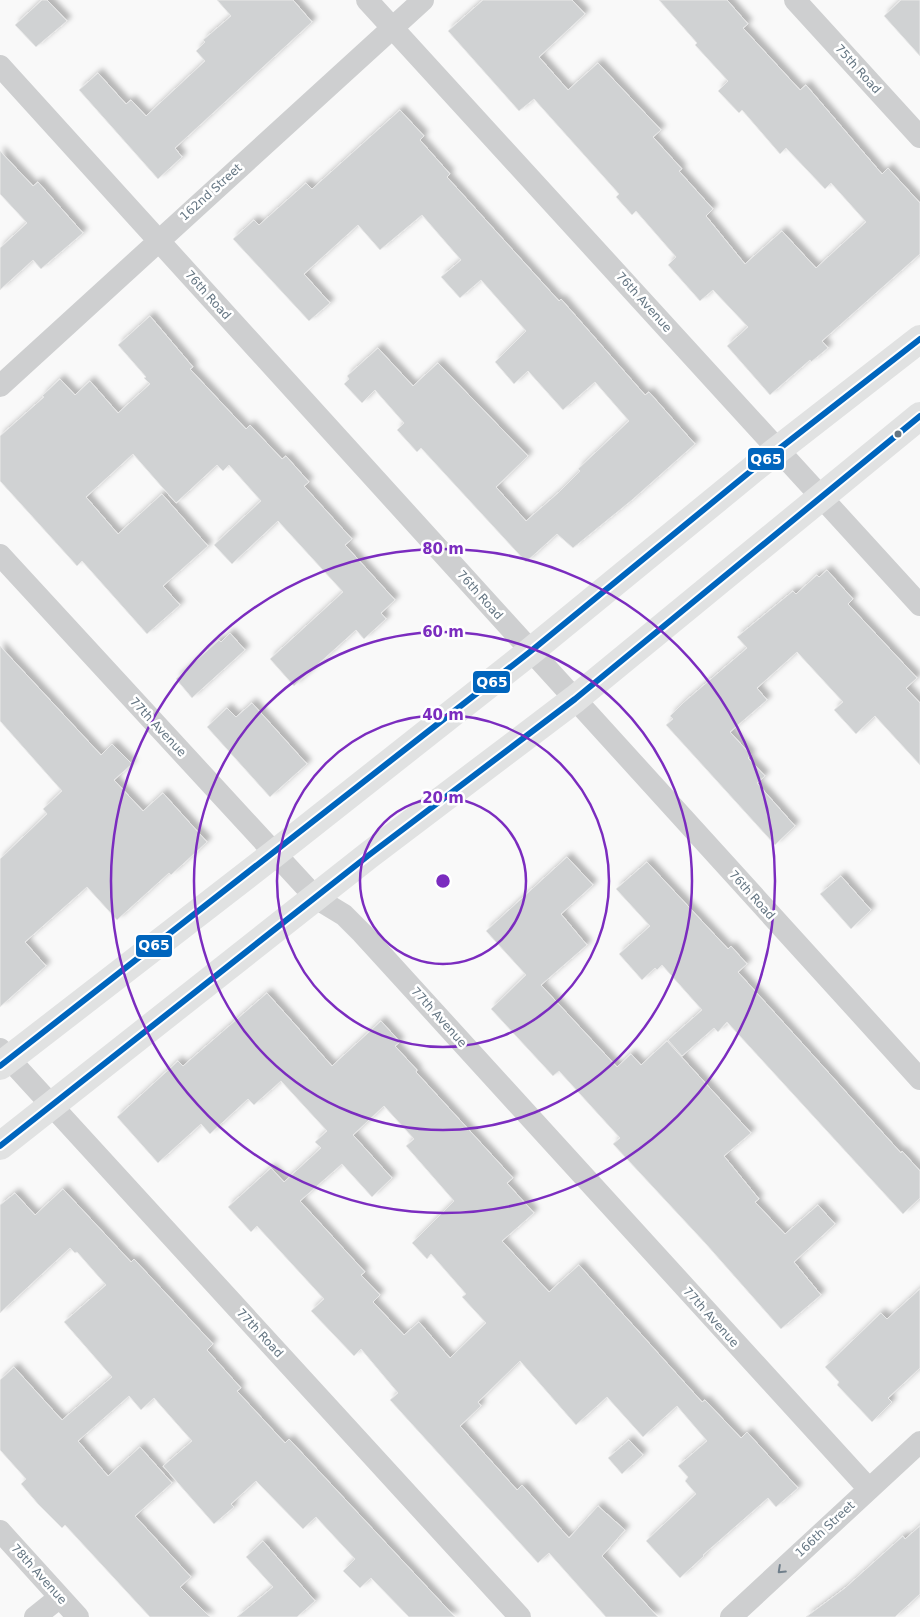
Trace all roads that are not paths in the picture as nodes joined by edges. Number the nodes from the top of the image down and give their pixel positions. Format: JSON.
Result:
{"nodes":[{"id":1,"x":367,"y":0,"type":"edge"},
{"id":2,"x":423,"y":0,"type":"edge"},
{"id":3,"x":795,"y":0,"type":"edge"},
{"id":4,"x":392,"y":28,"type":"junction"},
{"id":5,"x":0,"y":66,"type":"edge"},
{"id":6,"x":920,"y":137,"type":"edge"},
{"id":7,"x":159,"y":241,"type":"junction"},
{"id":8,"x":920,"y":339,"type":"edge"},
{"id":9,"x":0,"y":386,"type":"edge"},
{"id":10,"x":920,"y":416,"type":"edge"},
{"id":11,"x":778,"y":449,"type":"junction"},
{"id":12,"x":821,"y":496,"type":"junction"},
{"id":13,"x":0,"y":555,"type":"edge"},
{"id":14,"x":920,"y":605,"type":"edge"},
{"id":15,"x":531,"y":651,"type":"junction"},
{"id":16,"x":575,"y":700,"type":"junction"},
{"id":17,"x":274,"y":854,"type":"junction"},
{"id":18,"x":316,"y":898,"type":"junction"},
{"id":19,"x":3,"y":1058,"type":"edge"},
{"id":20,"x":920,"y":1079,"type":"edge"},
{"id":21,"x":52,"y":1106,"type":"junction"},
{"id":22,"x":0,"y":1146,"type":"edge"},
{"id":23,"x":920,"y":1442,"type":"edge"},
{"id":24,"x":869,"y":1489,"type":"junction"},
{"id":25,"x":0,"y":1531,"type":"edge"},
{"id":26,"x":60,"y":1597,"type":"junction"},
{"id":27,"x":35,"y":1617,"type":"edge"},
{"id":28,"x":78,"y":1617,"type":"edge"},
{"id":29,"x":520,"y":1617,"type":"edge"},
{"id":30,"x":731,"y":1617,"type":"edge"}],
"edges":[{"from":1,"to":4,"type":"street","name":"76th Avenue"},
{"from":2,"to":4,"type":"street","name":"162nd Street"},
{"from":3,"to":6,"type":"street","name":"75th Road"},
{"from":4,"to":7,"type":"street","name":"162nd Street"},
{"from":4,"to":11,"type":"street","name":"76th Avenue"},
{"from":5,"to":7,"type":"street","name":"76th Road"},
{"from":7,"to":9,"type":"street","name":"162nd Street"},
{"from":7,"to":15,"type":"street","name":"76th Road"},
{"from":8,"to":11,"type":"street"},
{"from":10,"to":12,"type":"street"},
{"from":11,"to":12,"type":"street","name":"76th Avenue"},
{"from":11,"to":15,"type":"street"},
{"from":12,"to":14,"type":"street","name":"76th Avenue"},
{"from":12,"to":16,"type":"street"},
{"from":13,"to":17,"type":"street","name":"77th Avenue"},
{"from":15,"to":16,"type":"street","name":"76th Road"},
{"from":15,"to":17,"type":"street"},
{"from":16,"to":18,"type":"street"},
{"from":16,"to":20,"type":"street","name":"76th Road"},
{"from":17,"to":18,"type":"street","name":"77th Avenue"},
{"from":17,"to":19,"type":"street"},
{"from":18,"to":21,"type":"street"},
{"from":18,"to":24,"type":"street","name":"77th Avenue"},
{"from":19,"to":21,"type":"street","name":"77th Road"},
{"from":21,"to":22,"type":"street"},
{"from":21,"to":29,"type":"street","name":"77th Road"},
{"from":23,"to":24,"type":"street","name":"166th Street"},
{"from":24,"to":30,"type":"street","name":"166th Street","one_way":true},
{"from":25,"to":26,"type":"street","name":"78th Avenue"},
{"from":26,"to":27,"type":"street"},
{"from":26,"to":28,"type":"street","name":"78th Avenue"}]}
